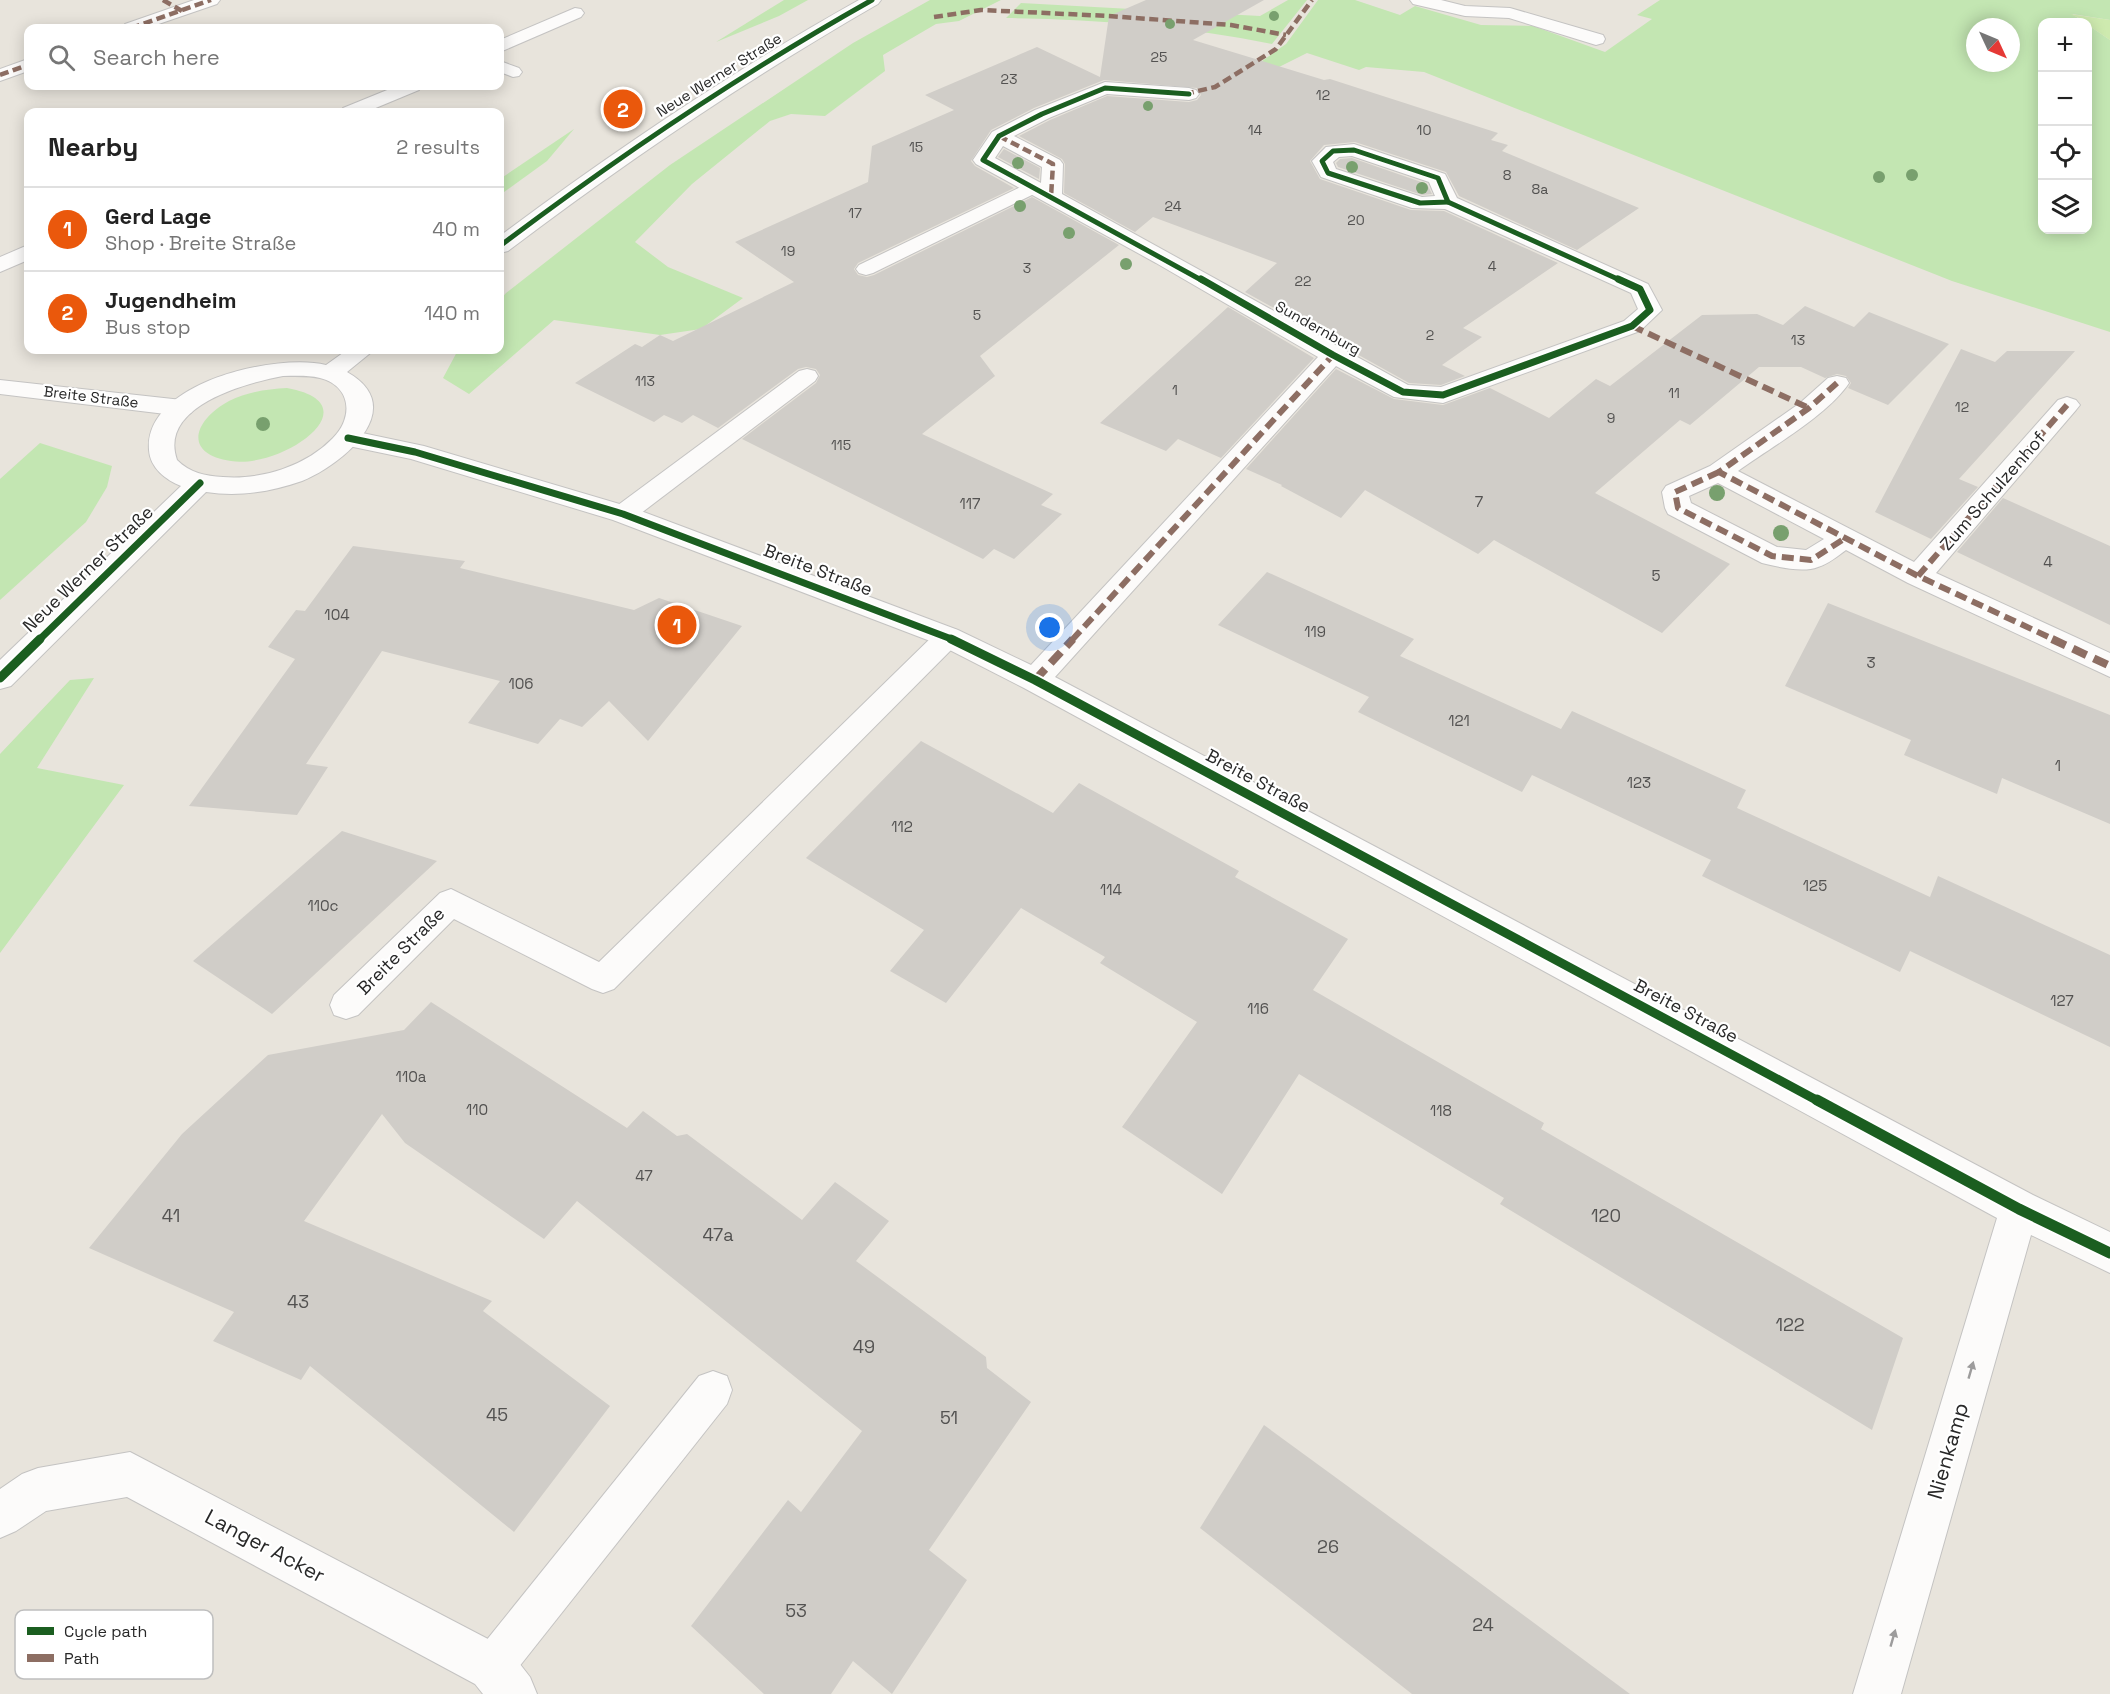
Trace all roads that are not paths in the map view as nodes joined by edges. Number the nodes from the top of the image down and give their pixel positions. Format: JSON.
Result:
{"nodes":[{"id":1,"x":163,"y":0,"type":"edge"},
{"id":2,"x":211,"y":0,"type":"edge"},
{"id":3,"x":872,"y":0,"type":"edge"},
{"id":4,"x":1419,"y":0,"type":"edge"},
{"id":5,"x":182,"y":11,"type":"junction"},
{"id":6,"x":575,"y":13,"type":"dead end"},
{"id":7,"x":143,"y":24,"type":"edge"},
{"id":8,"x":1596,"y":39,"type":"dead end"},
{"id":9,"x":504,"y":45,"type":"edge"},
{"id":10,"x":24,"y":66,"type":"edge"},
{"id":11,"x":0,"y":75,"type":"edge"},
{"id":12,"x":402,"y":90,"type":"edge"},
{"id":13,"x":1189,"y":94,"type":"dead end"},
{"id":14,"x":360,"y":108,"type":"edge"},
{"id":15,"x":999,"y":136,"type":"junction"},
{"id":16,"x":1042,"y":192,"type":"junction"},
{"id":17,"x":1448,"y":202,"type":"junction"},
{"id":18,"x":504,"y":243,"type":"edge"},
{"id":19,"x":24,"y":254,"type":"edge"},
{"id":20,"x":0,"y":265,"type":"edge"},
{"id":21,"x":866,"y":269,"type":"dead end"},
{"id":22,"x":357,"y":354,"type":"edge"},
{"id":23,"x":1333,"y":355,"type":"junction"},
{"id":24,"x":331,"y":373,"type":"junction"},
{"id":25,"x":807,"y":376,"type":"dead end"},
{"id":26,"x":1837,"y":383,"type":"dead end"},
{"id":27,"x":0,"y":387,"type":"edge"},
{"id":28,"x":2067,"y":405,"type":"dead end"},
{"id":29,"x":182,"y":408,"type":"junction"},
{"id":30,"x":348,"y":438,"type":"junction"},
{"id":31,"x":1719,"y":472,"type":"junction"},
{"id":32,"x":200,"y":483,"type":"junction"},
{"id":33,"x":622,"y":514,"type":"junction"},
{"id":34,"x":1844,"y":539,"type":"junction"},
{"id":35,"x":1918,"y":576,"type":"junction"},
{"id":36,"x":948,"y":637,"type":"junction"},
{"id":37,"x":2110,"y":666,"type":"edge"},
{"id":38,"x":0,"y":678,"type":"edge"},
{"id":39,"x":1035,"y":680,"type":"junction"},
{"id":40,"x":346,"y":1005,"type":"dead end"},
{"id":41,"x":2019,"y":1209,"type":"junction"},
{"id":42,"x":2110,"y":1253,"type":"edge"},
{"id":43,"x":713,"y":1390,"type":"dead end"},
{"id":44,"x":0,"y":1515,"type":"edge"},
{"id":45,"x":502,"y":1680,"type":"edge"},
{"id":46,"x":1877,"y":1694,"type":"edge"}],
"edges":[{"from":1,"to":5,"type":"street"},
{"from":2,"to":5,"type":"street"},
{"from":3,"to":18,"type":"street","name":"Neue Werner Straße"},
{"from":4,"to":8,"type":"street"},
{"from":5,"to":7,"type":"street"},
{"from":6,"to":9,"type":"street"},
{"from":10,"to":11,"type":"street"},
{"from":12,"to":14,"type":"street"},
{"from":13,"to":15,"type":"street"},
{"from":15,"to":16,"type":"street"},
{"from":15,"to":16,"type":"street","name":"Sundernburg"},
{"from":16,"to":21,"type":"lane"},
{"from":16,"to":23,"type":"street","name":"Sundernburg"},
{"from":17,"to":17,"type":"street","name":"Sundernburg"},
{"from":17,"to":23,"type":"street","name":"Sundernburg"},
{"from":19,"to":20,"type":"street"},
{"from":22,"to":24,"type":"street"},
{"from":23,"to":39,"type":"street","name":"Sundernburg"},
{"from":24,"to":29,"type":"street"},
{"from":24,"to":30,"type":"street"},
{"from":25,"to":33,"type":"lane"},
{"from":26,"to":31,"type":"street"},
{"from":27,"to":29,"type":"street","name":"Breite Straße"},
{"from":28,"to":35,"type":"street","name":"Zum Schulzenhof"},
{"from":29,"to":32,"type":"street"},
{"from":30,"to":32,"type":"street"},
{"from":30,"to":33,"type":"street","name":"Breite Straße"},
{"from":31,"to":34,"type":"street"},
{"from":31,"to":34,"type":"street"},
{"from":32,"to":38,"type":"street","name":"Neue Werner Straße"},
{"from":33,"to":36,"type":"street","name":"Breite Straße"},
{"from":34,"to":35,"type":"street"},
{"from":35,"to":37,"type":"street"},
{"from":36,"to":39,"type":"street","name":"Breite Straße"},
{"from":36,"to":40,"type":"lane","name":"Breite Straße"},
{"from":39,"to":41,"type":"street","name":"Breite Straße"},
{"from":41,"to":42,"type":"street","name":"Breite Straße"},
{"from":46,"to":41,"type":"street","name":"Nienkamp","one_way":true},
{"from":43,"to":45,"type":"lane"},
{"from":44,"to":45,"type":"street","name":"Langer Acker"}]}
